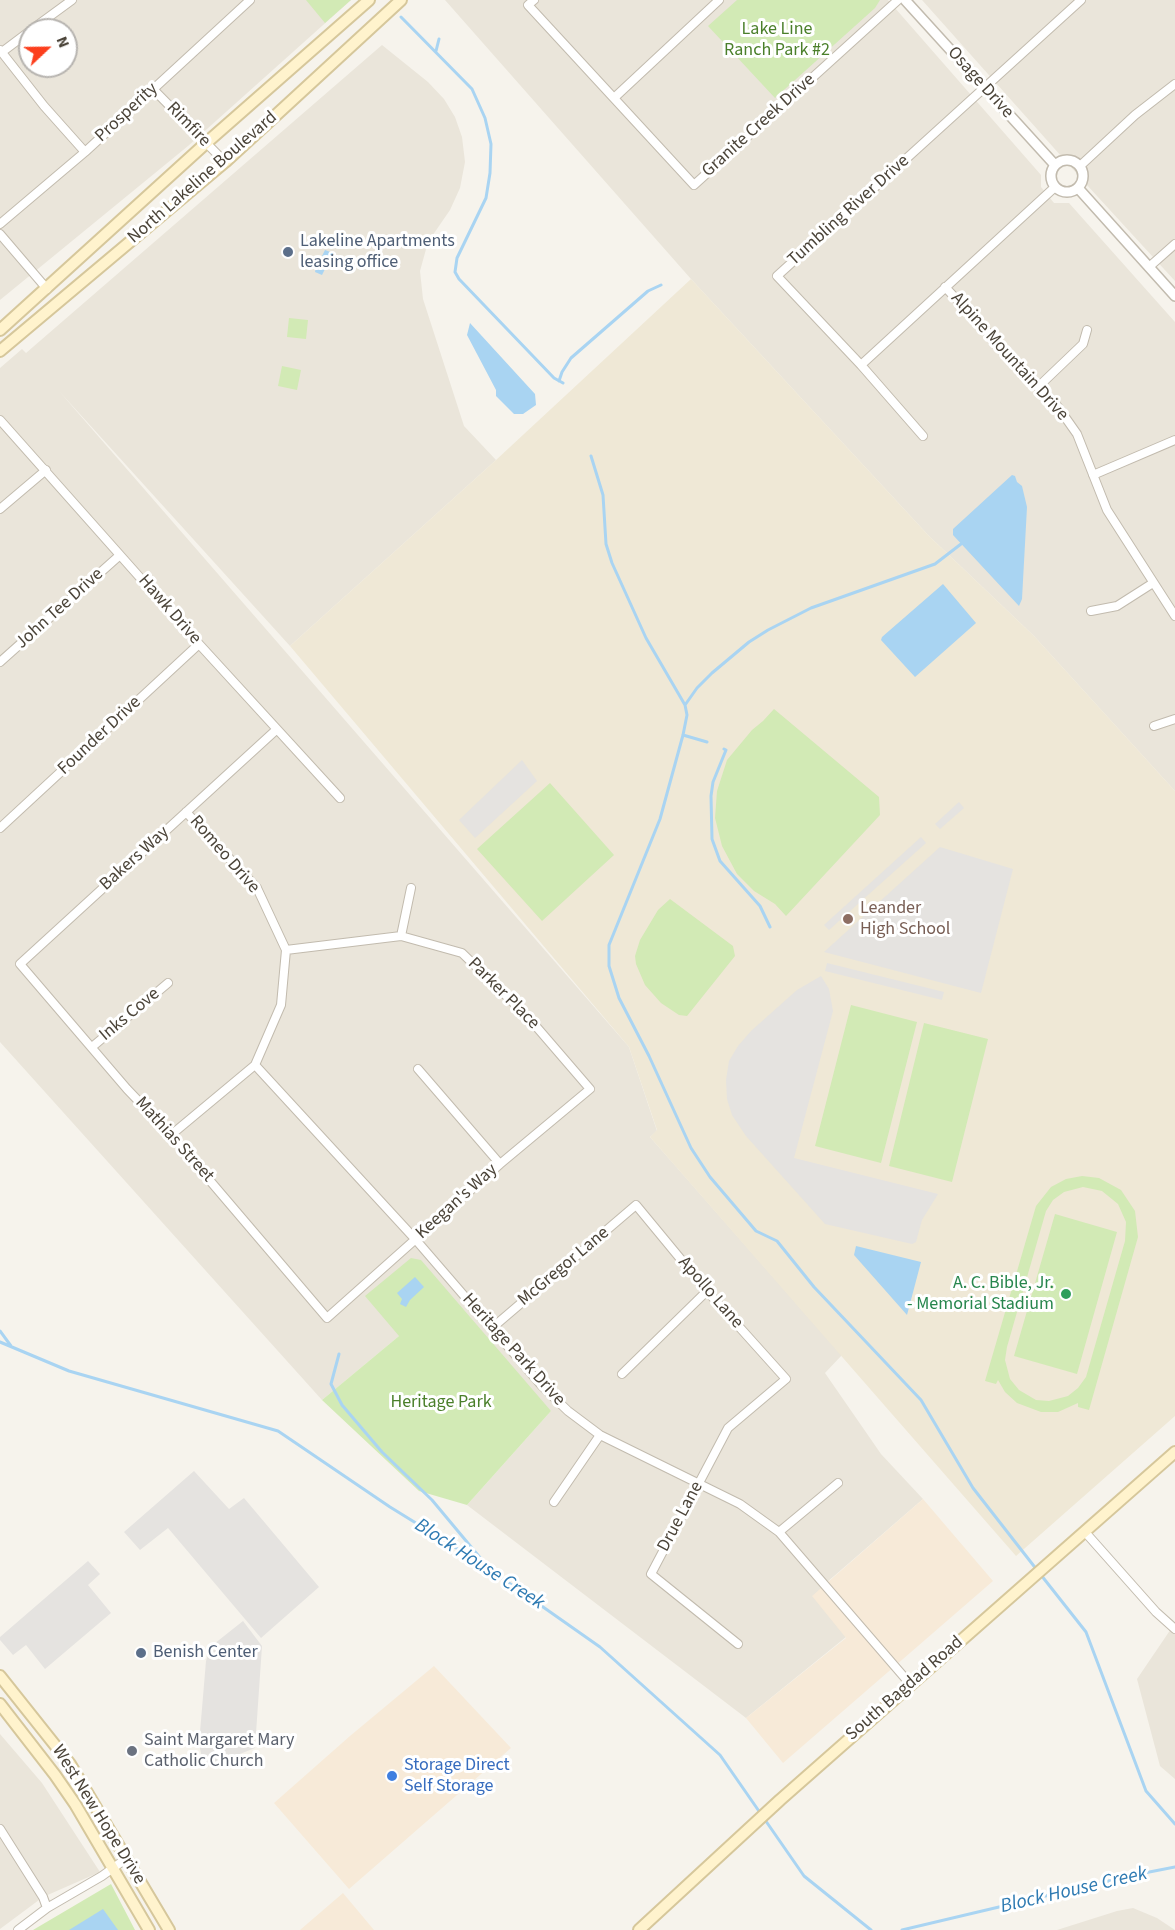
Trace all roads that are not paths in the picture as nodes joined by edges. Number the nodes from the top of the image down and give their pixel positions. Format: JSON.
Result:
{"nodes":[{"id":1,"x":72,"y":0,"type":"edge"},
{"id":2,"x":250,"y":0,"type":"edge"},
{"id":3,"x":369,"y":0,"type":"edge"},
{"id":4,"x":401,"y":0,"type":"edge"},
{"id":5,"x":719,"y":0,"type":"edge"},
{"id":6,"x":898,"y":0,"type":"edge"},
{"id":7,"x":905,"y":0,"type":"edge"},
{"id":8,"x":1081,"y":0,"type":"edge"},
{"id":9,"x":531,"y":3,"type":"edge"},
{"id":10,"x":48,"y":18,"type":"edge"},
{"id":11,"x":18,"y":40,"type":"edge"},
{"id":12,"x":1,"y":51,"type":"edge"},
{"id":13,"x":1175,"y":84,"type":"edge"},
{"id":14,"x":985,"y":88,"type":"junction"},
{"id":15,"x":153,"y":89,"type":"junction"},
{"id":16,"x":614,"y":98,"type":"junction"},
{"id":17,"x":205,"y":144,"type":"junction"},
{"id":18,"x":86,"y":152,"type":"junction"},
{"id":19,"x":225,"y":162,"type":"junction"},
{"id":20,"x":1055,"y":165,"type":"junction"},
{"id":21,"x":1080,"y":166,"type":"junction"},
{"id":22,"x":1055,"y":187,"type":"junction"},
{"id":23,"x":1078,"y":188,"type":"junction"},
{"id":24,"x":0,"y":224,"type":"edge"},
{"id":25,"x":0,"y":234,"type":"edge"},
{"id":26,"x":1175,"y":244,"type":"edge"},
{"id":27,"x":1149,"y":267,"type":"junction"},
{"id":28,"x":945,"y":287,"type":"junction"},
{"id":29,"x":47,"y":289,"type":"junction"},
{"id":30,"x":1175,"y":296,"type":"edge"},
{"id":31,"x":0,"y":330,"type":"edge"},
{"id":32,"x":1087,"y":330,"type":"dead end"},
{"id":33,"x":0,"y":351,"type":"edge"},
{"id":34,"x":861,"y":365,"type":"junction"},
{"id":35,"x":1038,"y":387,"type":"junction"},
{"id":36,"x":0,"y":420,"type":"edge"},
{"id":37,"x":923,"y":436,"type":"dead end"},
{"id":38,"x":1175,"y":440,"type":"edge"},
{"id":39,"x":46,"y":470,"type":"junction"},
{"id":40,"x":1094,"y":475,"type":"junction"},
{"id":41,"x":0,"y":509,"type":"edge"},
{"id":42,"x":120,"y":555,"type":"junction"},
{"id":43,"x":1153,"y":583,"type":"junction"},
{"id":44,"x":1091,"y":611,"type":"dead end"},
{"id":45,"x":1175,"y":616,"type":"edge"},
{"id":46,"x":199,"y":644,"type":"junction"},
{"id":47,"x":0,"y":662,"type":"edge"},
{"id":48,"x":1175,"y":719,"type":"edge"},
{"id":49,"x":1154,"y":726,"type":"dead end"},
{"id":50,"x":276,"y":730,"type":"junction"},
{"id":51,"x":340,"y":798,"type":"dead end"},
{"id":52,"x":186,"y":812,"type":"junction"},
{"id":53,"x":0,"y":828,"type":"edge"},
{"id":54,"x":411,"y":888,"type":"dead end"},
{"id":55,"x":401,"y":936,"type":"junction"},
{"id":56,"x":286,"y":950,"type":"junction"},
{"id":57,"x":20,"y":964,"type":"joint"},
{"id":58,"x":168,"y":983,"type":"dead end"},
{"id":59,"x":92,"y":1047,"type":"junction"},
{"id":60,"x":255,"y":1065,"type":"junction"},
{"id":61,"x":418,"y":1069,"type":"dead end"},
{"id":62,"x":590,"y":1089,"type":"joint"},
{"id":63,"x":171,"y":1135,"type":"junction"},
{"id":64,"x":500,"y":1164,"type":"junction"},
{"id":65,"x":636,"y":1205,"type":"joint"},
{"id":66,"x":416,"y":1240,"type":"junction"},
{"id":67,"x":707,"y":1291,"type":"junction"},
{"id":68,"x":327,"y":1318,"type":"joint"},
{"id":69,"x":492,"y":1328,"type":"junction"},
{"id":70,"x":622,"y":1374,"type":"dead end"},
{"id":71,"x":786,"y":1379,"type":"joint"},
{"id":72,"x":600,"y":1435,"type":"junction"},
{"id":73,"x":1175,"y":1452,"type":"edge"},
{"id":74,"x":700,"y":1482,"type":"junction"},
{"id":75,"x":838,"y":1483,"type":"dead end"},
{"id":76,"x":554,"y":1502,"type":"dead end"},
{"id":77,"x":779,"y":1532,"type":"junction"},
{"id":78,"x":1085,"y":1532,"type":"junction"},
{"id":79,"x":1175,"y":1629,"type":"edge"},
{"id":80,"x":738,"y":1644,"type":"dead end"},
{"id":81,"x":0,"y":1676,"type":"edge"},
{"id":82,"x":911,"y":1685,"type":"junction"},
{"id":83,"x":0,"y":1704,"type":"edge"},
{"id":84,"x":0,"y":1830,"type":"edge"},
{"id":85,"x":127,"y":1858,"type":"junction"},
{"id":86,"x":112,"y":1867,"type":"junction"},
{"id":87,"x":47,"y":1908,"type":"junction"},
{"id":88,"x":18,"y":1930,"type":"edge"},
{"id":89,"x":149,"y":1930,"type":"edge"},
{"id":90,"x":169,"y":1930,"type":"edge"},
{"id":91,"x":639,"y":1930,"type":"edge"}],
"edges":[{"from":1,"to":10,"type":"street"},
{"from":2,"to":15,"type":"street","name":"Prosperity"},
{"from":3,"to":17,"type":"main road","name":"North Lakeline Boulevard"},
{"from":4,"to":19,"type":"main road","name":"North Lakeline Boulevard"},
{"from":5,"to":16,"type":"street"},
{"from":6,"to":16,"type":"street","name":"Granite Creek Drive"},
{"from":7,"to":14,"type":"street","name":"Osage Drive"},
{"from":8,"to":14,"type":"street","name":"Tumbling River Drive"},
{"from":9,"to":16,"type":"street","name":"Granite Creek Drive"},
{"from":11,"to":12,"type":"street"},
{"from":12,"to":18,"type":"street"},
{"from":13,"to":21,"type":"street"},
{"from":14,"to":20,"type":"street","name":"Osage Drive"},
{"from":14,"to":34,"type":"street","name":"Tumbling River Drive"},
{"from":15,"to":17,"type":"street","name":"Rimfire"},
{"from":15,"to":18,"type":"street","name":"Prosperity"},
{"from":17,"to":19,"type":"street","name":"Rimfire"},
{"from":17,"to":29,"type":"main road","name":"North Lakeline Boulevard"},
{"from":18,"to":24,"type":"street","name":"Prosperity"},
{"from":19,"to":33,"type":"main road","name":"North Lakeline Boulevard"},
{"from":20,"to":21,"type":"street"},
{"from":20,"to":22,"type":"street"},
{"from":21,"to":23,"type":"street"},
{"from":22,"to":23,"type":"street"},
{"from":22,"to":28,"type":"street"},
{"from":23,"to":27,"type":"street"},
{"from":25,"to":29,"type":"street"},
{"from":26,"to":27,"type":"street"},
{"from":27,"to":30,"type":"street"},
{"from":28,"to":34,"type":"street"},
{"from":28,"to":35,"type":"street","name":"Alpine Mountain Drive"},
{"from":29,"to":31,"type":"main road","name":"North Lakeline Boulevard"},
{"from":32,"to":35,"type":"street"},
{"from":34,"to":37,"type":"street","name":"Tumbling River Drive"},
{"from":35,"to":40,"type":"street","name":"Alpine Mountain Drive"},
{"from":36,"to":39,"type":"street","name":"Hawk Drive"},
{"from":38,"to":40,"type":"street"},
{"from":39,"to":41,"type":"street"},
{"from":39,"to":42,"type":"street","name":"Hawk Drive"},
{"from":40,"to":43,"type":"street","name":"Alpine Mountain Drive"},
{"from":42,"to":46,"type":"street","name":"Hawk Drive"},
{"from":42,"to":47,"type":"street","name":"John Tee Drive"},
{"from":43,"to":44,"type":"street"},
{"from":43,"to":45,"type":"street","name":"Alpine Mountain Drive"},
{"from":46,"to":50,"type":"street","name":"Hawk Drive"},
{"from":46,"to":53,"type":"street","name":"Founder Drive"},
{"from":48,"to":49,"type":"street"},
{"from":50,"to":51,"type":"street","name":"Hawk Drive"},
{"from":50,"to":52,"type":"street","name":"Bakers Way"},
{"from":52,"to":56,"type":"street","name":"Romeo Drive"},
{"from":52,"to":57,"type":"street","name":"Bakers Way"},
{"from":54,"to":55,"type":"street"},
{"from":55,"to":56,"type":"street","name":"Parker Place"},
{"from":55,"to":62,"type":"street","name":"Parker Place"},
{"from":56,"to":60,"type":"street"},
{"from":57,"to":59,"type":"street","name":"Mathias Street"},
{"from":58,"to":59,"type":"street","name":"Inks Cove"},
{"from":59,"to":63,"type":"street","name":"Mathias Street"},
{"from":60,"to":63,"type":"street"},
{"from":60,"to":66,"type":"street","name":"Heritage Park Drive"},
{"from":61,"to":64,"type":"street"},
{"from":62,"to":64,"type":"street","name":"Keegan's Way"},
{"from":63,"to":68,"type":"street","name":"Mathias Street"},
{"from":64,"to":66,"type":"street","name":"Keegan's Way"},
{"from":65,"to":67,"type":"street","name":"Apollo Lane"},
{"from":65,"to":69,"type":"street","name":"McGregor Lane"},
{"from":66,"to":68,"type":"street","name":"Keegan's Way"},
{"from":66,"to":69,"type":"street","name":"Heritage Park Drive"},
{"from":67,"to":70,"type":"street"},
{"from":67,"to":71,"type":"street","name":"Apollo Lane"},
{"from":69,"to":72,"type":"street","name":"Heritage Park Drive"},
{"from":71,"to":74,"type":"street","name":"Drue Lane"},
{"from":72,"to":74,"type":"street","name":"Heritage Park Drive"},
{"from":72,"to":76,"type":"street"},
{"from":73,"to":78,"type":"main road","name":"South Bagdad Road"},
{"from":74,"to":77,"type":"street","name":"Heritage Park Drive"},
{"from":74,"to":80,"type":"street","name":"Drue Lane"},
{"from":75,"to":77,"type":"street"},
{"from":77,"to":82,"type":"street","name":"Heritage Park Drive"},
{"from":78,"to":79,"type":"street"},
{"from":78,"to":82,"type":"main road","name":"South Bagdad Road"},
{"from":81,"to":85,"type":"main road","name":"West New Hope Drive"},
{"from":82,"to":91,"type":"main road","name":"South Bagdad Road"},
{"from":83,"to":86,"type":"main road","name":"West New Hope Drive"},
{"from":84,"to":87,"type":"street"},
{"from":85,"to":86,"type":"street"},
{"from":85,"to":90,"type":"main road","name":"West New Hope Drive"},
{"from":86,"to":87,"type":"street"},
{"from":86,"to":89,"type":"main road","name":"West New Hope Drive"},
{"from":87,"to":88,"type":"street"}]}
